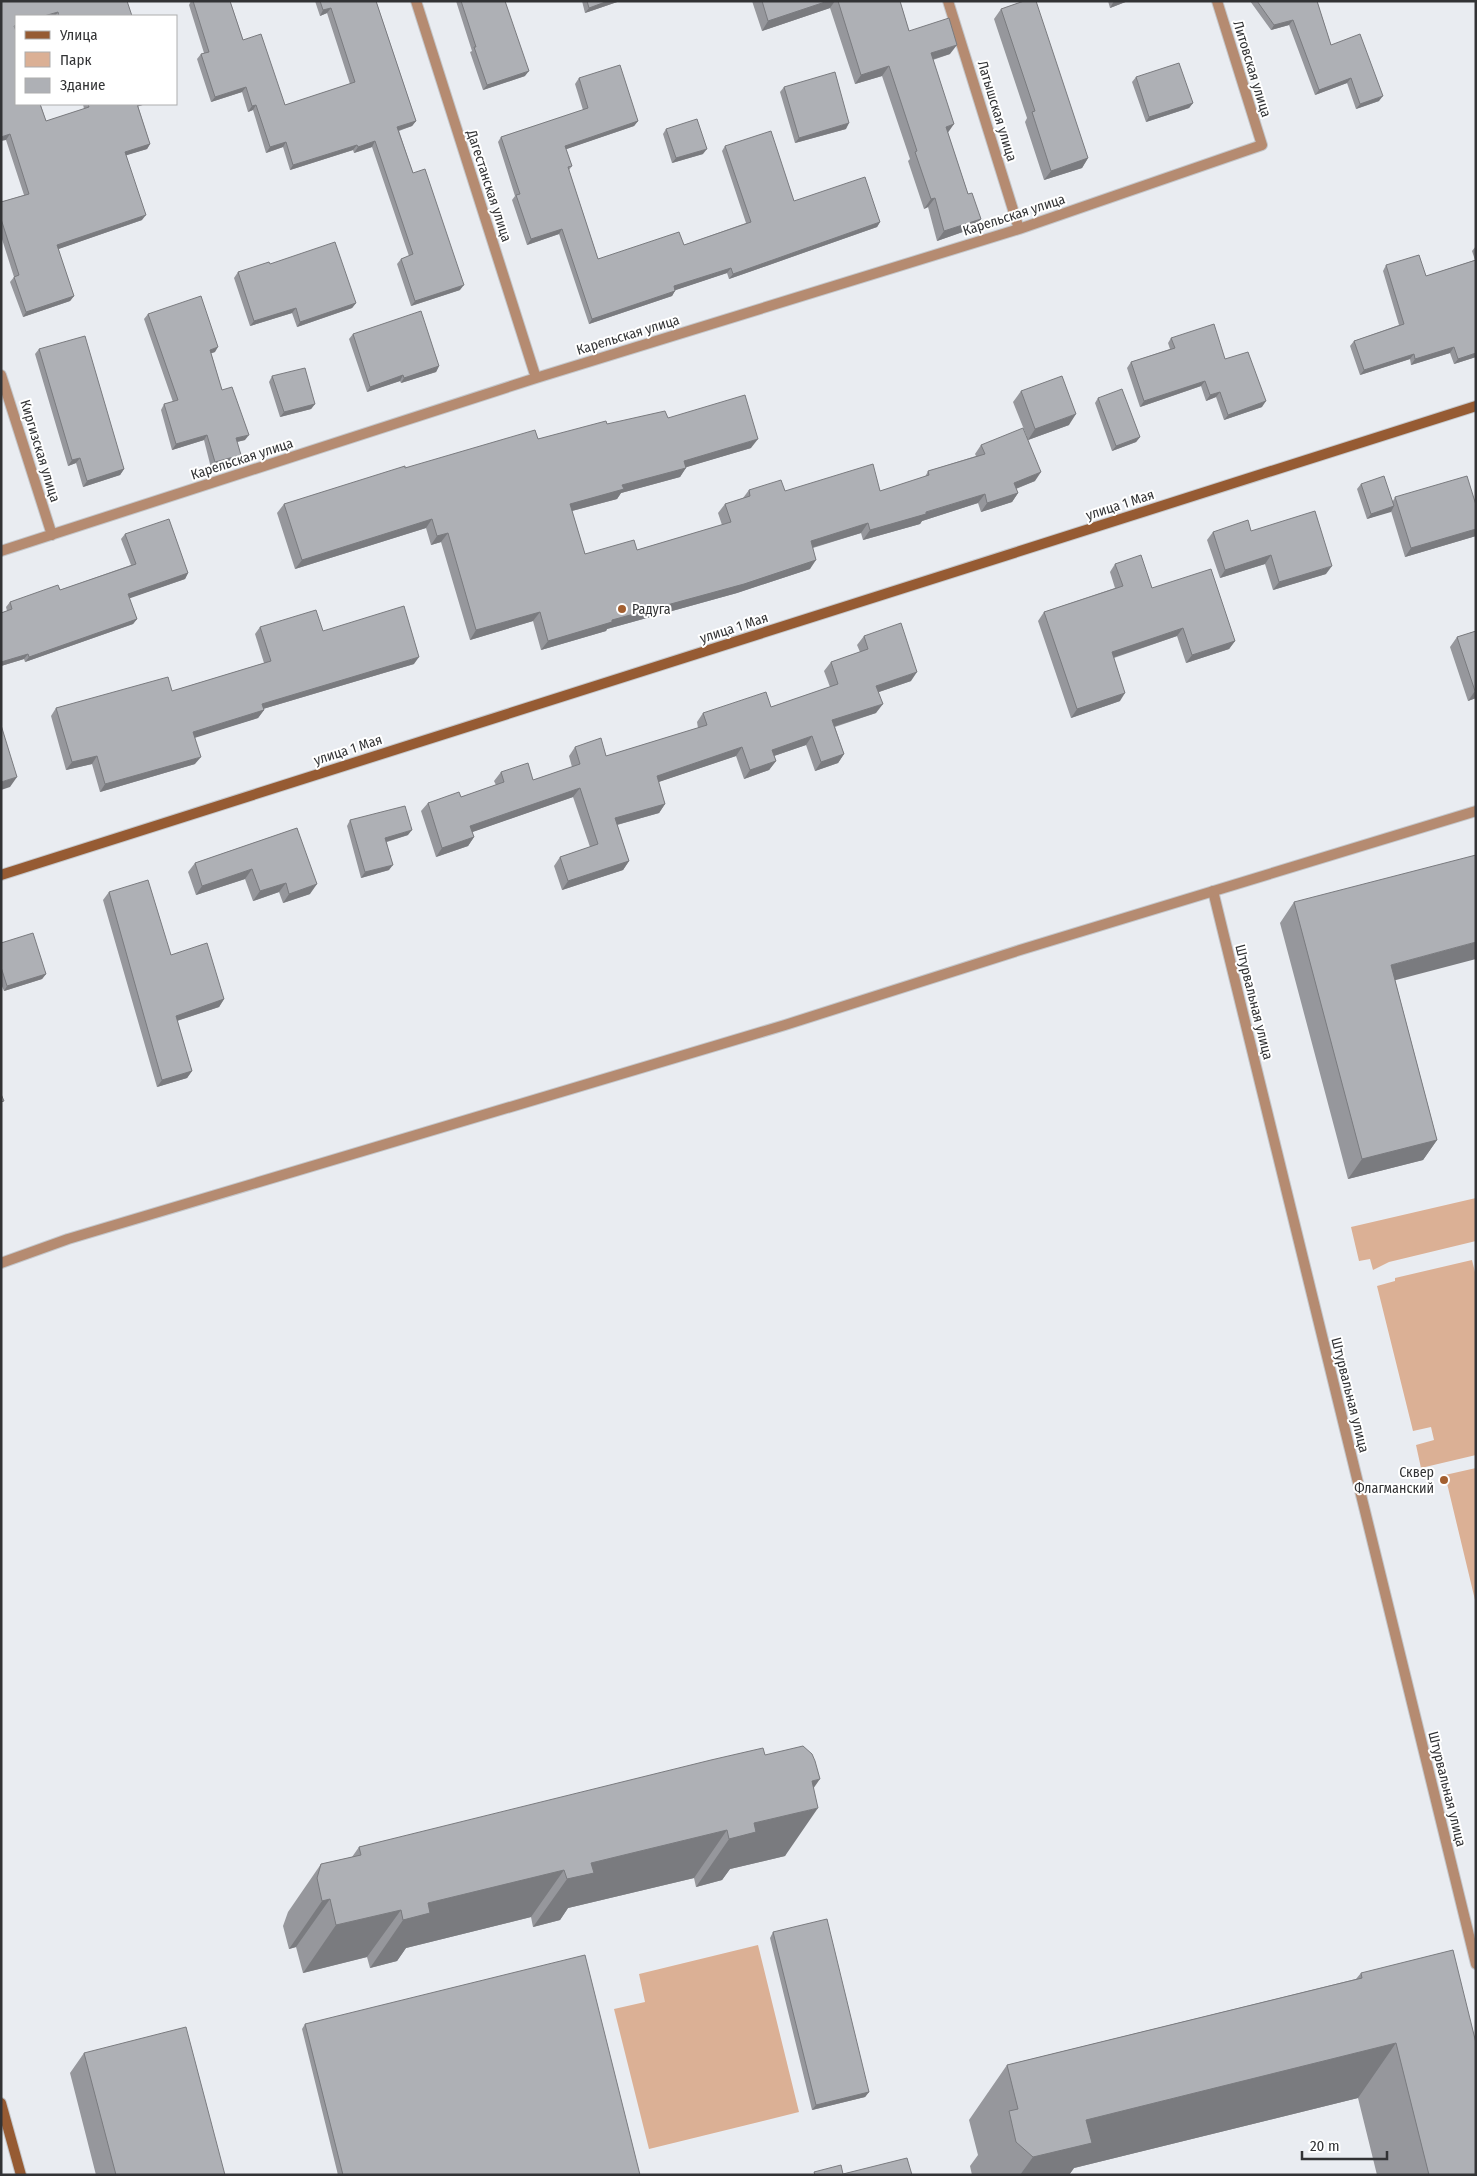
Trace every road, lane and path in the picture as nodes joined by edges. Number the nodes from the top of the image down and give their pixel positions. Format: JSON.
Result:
{"nodes":[{"id":1,"x":416,"y":1,"type":"edge"},
{"id":2,"x":948,"y":1,"type":"edge"},
{"id":3,"x":1217,"y":1,"type":"edge"},
{"id":4,"x":1262,"y":145,"type":"joint"},
{"id":5,"x":1019,"y":229,"type":"junction"},
{"id":6,"x":1,"y":375,"type":"edge"},
{"id":7,"x":536,"y":378,"type":"junction"},
{"id":8,"x":1476,"y":406,"type":"edge"},
{"id":9,"x":52,"y":535,"type":"junction"},
{"id":10,"x":1,"y":551,"type":"edge"},
{"id":11,"x":1476,"y":812,"type":"edge"},
{"id":12,"x":1,"y":875,"type":"edge"},
{"id":13,"x":1213,"y":891,"type":"junction"},
{"id":14,"x":1,"y":1263,"type":"edge"},
{"id":15,"x":1476,"y":1964,"type":"edge"},
{"id":16,"x":1,"y":2103,"type":"edge"},
{"id":17,"x":21,"y":2175,"type":"edge"}],
"edges":[{"from":1,"to":7,"type":"street","name":"Дагестанская улица"},
{"from":2,"to":5,"type":"street","name":"Латышская улица"},
{"from":3,"to":4,"type":"street","name":"Литовская улица"},
{"from":4,"to":5,"type":"street","name":"Карельская улица"},
{"from":5,"to":7,"type":"street","name":"Карельская улица"},
{"from":6,"to":9,"type":"street","name":"Киргизская улица"},
{"from":7,"to":9,"type":"street","name":"Карельская улица"},
{"from":8,"to":12,"type":"main road","name":"улица 1 Мая"},
{"from":9,"to":10,"type":"street","name":"Карельская улица"},
{"from":11,"to":13,"type":"street"},
{"from":13,"to":14,"type":"street"},
{"from":13,"to":15,"type":"street","name":"Штурвальная улица"},
{"from":16,"to":17,"type":"main road"}]}
